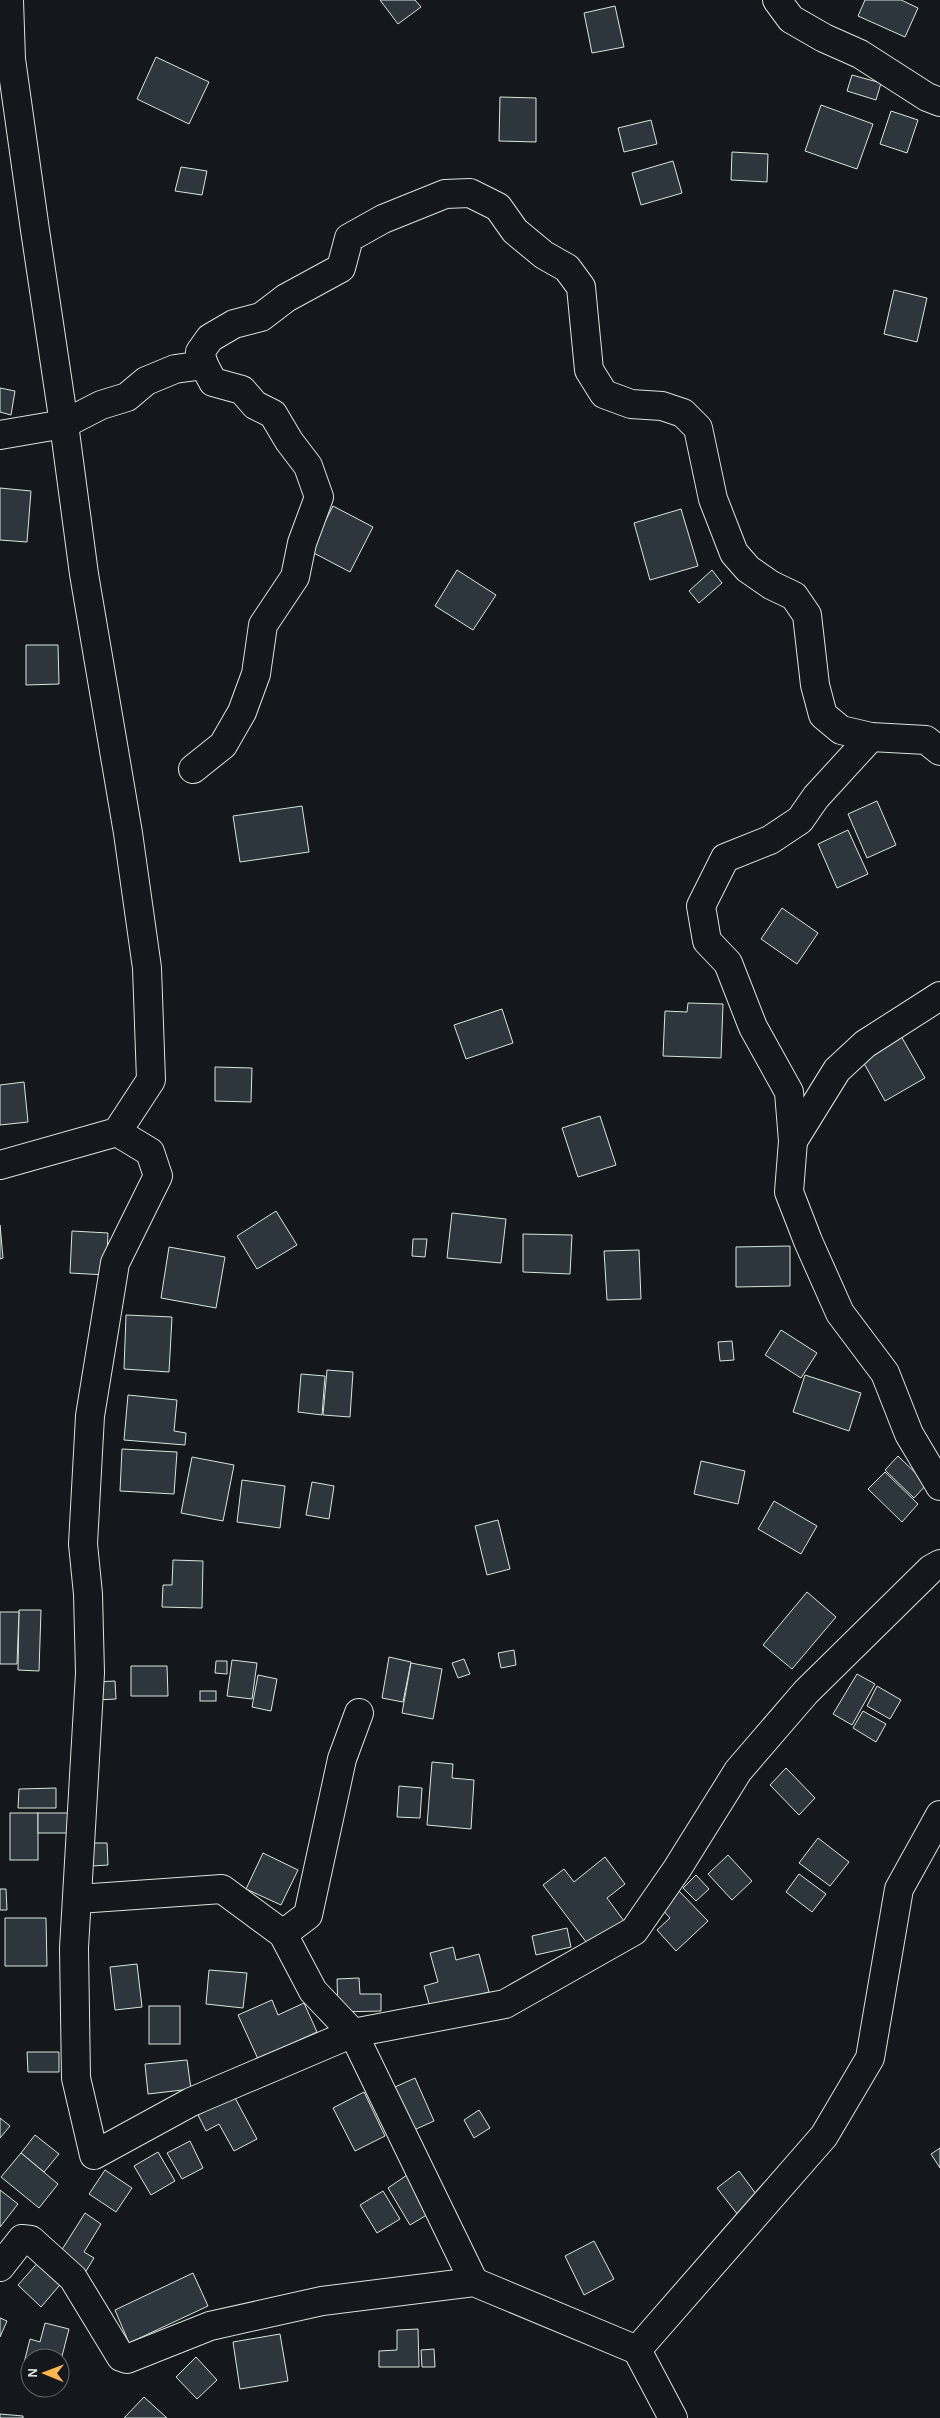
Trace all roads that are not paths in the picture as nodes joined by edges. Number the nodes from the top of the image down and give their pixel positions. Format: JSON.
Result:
{"nodes":[{"id":1,"x":10,"y":0,"type":"edge"},
{"id":2,"x":777,"y":0,"type":"edge"},
{"id":3,"x":940,"y":102,"type":"edge"},
{"id":4,"x":204,"y":365,"type":"junction"},
{"id":5,"x":64,"y":424,"type":"junction"},
{"id":6,"x":0,"y":435,"type":"edge"},
{"id":7,"x":871,"y":737,"type":"junction"},
{"id":8,"x":940,"y":751,"type":"edge"},
{"id":9,"x":194,"y":769,"type":"dead end"},
{"id":10,"x":940,"y":996,"type":"edge"},
{"id":11,"x":118,"y":1132,"type":"junction"},
{"id":12,"x":793,"y":1141,"type":"junction"},
{"id":13,"x":0,"y":1165,"type":"edge"},
{"id":14,"x":940,"y":1486,"type":"edge"},
{"id":15,"x":940,"y":1564,"type":"edge"},
{"id":16,"x":358,"y":1713,"type":"dead end"},
{"id":17,"x":940,"y":1815,"type":"edge"},
{"id":18,"x":78,"y":1898,"type":"junction"},
{"id":19,"x":283,"y":1934,"type":"junction"},
{"id":20,"x":353,"y":2033,"type":"junction"},
{"id":21,"x":0,"y":2267,"type":"edge"},
{"id":22,"x":474,"y":2282,"type":"junction"},
{"id":23,"x":636,"y":2350,"type":"junction"},
{"id":24,"x":673,"y":2418,"type":"edge"}],
"edges":[{"from":1,"to":5,"type":"street"},
{"from":2,"to":3,"type":"street"},
{"from":4,"to":5,"type":"street"},
{"from":4,"to":7,"type":"street"},
{"from":4,"to":9,"type":"street"},
{"from":5,"to":6,"type":"street"},
{"from":5,"to":11,"type":"street"},
{"from":7,"to":8,"type":"street"},
{"from":7,"to":12,"type":"street"},
{"from":10,"to":12,"type":"street"},
{"from":11,"to":13,"type":"street"},
{"from":11,"to":18,"type":"street"},
{"from":12,"to":14,"type":"street"},
{"from":15,"to":20,"type":"street"},
{"from":16,"to":19,"type":"street"},
{"from":17,"to":23,"type":"street"},
{"from":18,"to":19,"type":"street"},
{"from":18,"to":20,"type":"street"},
{"from":19,"to":20,"type":"street"},
{"from":20,"to":22,"type":"street"},
{"from":21,"to":22,"type":"street"},
{"from":22,"to":23,"type":"street"},
{"from":23,"to":24,"type":"street"}]}
